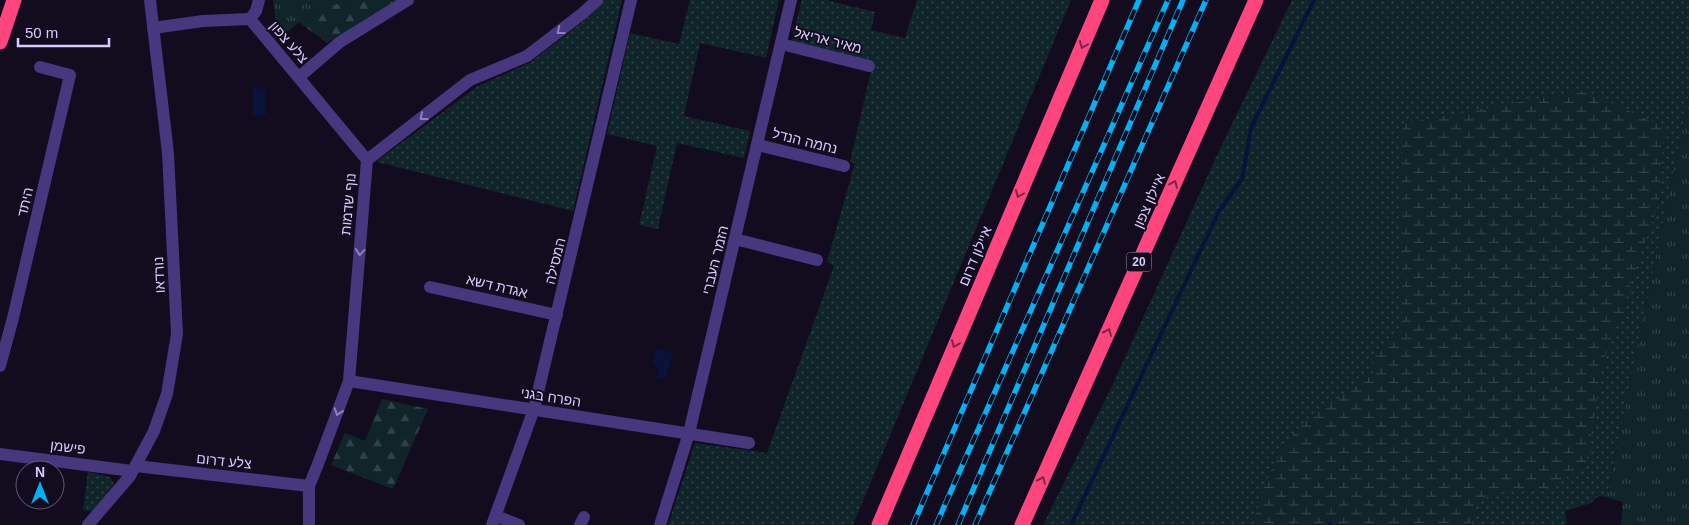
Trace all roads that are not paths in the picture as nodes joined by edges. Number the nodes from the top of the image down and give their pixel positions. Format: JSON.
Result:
{"nodes":[{"id":1,"x":14,"y":0,"type":"edge"},
{"id":2,"x":150,"y":0,"type":"edge"},
{"id":3,"x":258,"y":0,"type":"edge"},
{"id":4,"x":408,"y":0,"type":"edge"},
{"id":5,"x":597,"y":0,"type":"edge"},
{"id":6,"x":631,"y":0,"type":"edge"},
{"id":7,"x":791,"y":0,"type":"edge"},
{"id":8,"x":1102,"y":0,"type":"edge"},
{"id":9,"x":1257,"y":0,"type":"edge"},
{"id":10,"x":250,"y":19,"type":"junction"},
{"id":11,"x":153,"y":28,"type":"junction"},
{"id":12,"x":0,"y":42,"type":"edge"},
{"id":13,"x":781,"y":44,"type":"junction"},
{"id":14,"x":869,"y":66,"type":"dead end"},
{"id":15,"x":40,"y":67,"type":"dead end"},
{"id":16,"x":300,"y":77,"type":"junction"},
{"id":17,"x":758,"y":145,"type":"junction"},
{"id":18,"x":367,"y":160,"type":"junction"},
{"id":19,"x":844,"y":166,"type":"dead end"},
{"id":20,"x":735,"y":239,"type":"junction"},
{"id":21,"x":817,"y":260,"type":"dead end"},
{"id":22,"x":430,"y":287,"type":"dead end"},
{"id":23,"x":557,"y":315,"type":"junction"},
{"id":24,"x":0,"y":366,"type":"edge"},
{"id":25,"x":349,"y":380,"type":"junction"},
{"id":26,"x":534,"y":409,"type":"junction"},
{"id":27,"x":689,"y":433,"type":"junction"},
{"id":28,"x":749,"y":443,"type":"dead end"},
{"id":29,"x":0,"y":454,"type":"edge"},
{"id":30,"x":134,"y":469,"type":"junction"},
{"id":31,"x":309,"y":486,"type":"junction"},
{"id":32,"x":494,"y":520,"type":"edge"},
{"id":33,"x":88,"y":525,"type":"edge"},
{"id":34,"x":309,"y":525,"type":"edge"},
{"id":35,"x":519,"y":525,"type":"edge"},
{"id":36,"x":660,"y":525,"type":"edge"},
{"id":37,"x":879,"y":525,"type":"edge"},
{"id":38,"x":1022,"y":525,"type":"edge"}],
"edges":[{"from":1,"to":12,"type":"highway"},
{"from":2,"to":11,"type":"street","name":"נורדאו"},
{"from":3,"to":10,"type":"street"},
{"from":4,"to":16,"type":"street"},
{"from":5,"to":18,"type":"street","name":"נוף שדמות","one_way":true},
{"from":6,"to":23,"type":"street","name":"המסילה"},
{"from":7,"to":13,"type":"street","name":"הזמר העברי"},
{"from":8,"to":37,"type":"highway","name":"איילון דרום","one_way":true},
{"from":38,"to":9,"type":"highway","name":"איילון צפון","number":"20","one_way":true},
{"from":10,"to":11,"type":"street","name":"צלע צפון"},
{"from":10,"to":16,"type":"street","name":"צלע צפון"},
{"from":11,"to":30,"type":"street","name":"נורדאו"},
{"from":13,"to":14,"type":"street","name":"מאיר אריאל"},
{"from":13,"to":17,"type":"street","name":"הזמר העברי"},
{"from":15,"to":24,"type":"street","name":"היתד"},
{"from":16,"to":18,"type":"street","name":"צלע צפון"},
{"from":17,"to":19,"type":"street","name":"נחמה הנדל"},
{"from":17,"to":20,"type":"street","name":"הזמר העברי"},
{"from":18,"to":25,"type":"street","name":"נוף שדמות","one_way":true},
{"from":20,"to":21,"type":"street"},
{"from":20,"to":27,"type":"street","name":"הזמר העברי"},
{"from":22,"to":23,"type":"street","name":"אגדת דשא"},
{"from":23,"to":26,"type":"street","name":"המסילה"},
{"from":25,"to":26,"type":"street","name":"הפרח בגני"},
{"from":25,"to":31,"type":"street","name":"נוף שדמות","one_way":true},
{"from":26,"to":27,"type":"street","name":"הפרח בגני"},
{"from":26,"to":32,"type":"street","name":"המסילה"},
{"from":27,"to":28,"type":"street","name":"הפרח בגני"},
{"from":27,"to":36,"type":"street","name":"הזמר העברי"},
{"from":29,"to":30,"type":"street","name":"פישמן"},
{"from":30,"to":31,"type":"street","name":"צלע דרום"},
{"from":30,"to":33,"type":"street","name":"נורדאו"},
{"from":31,"to":34,"type":"street","name":"נוף שדמות"},
{"from":32,"to":35,"type":"street"}]}
